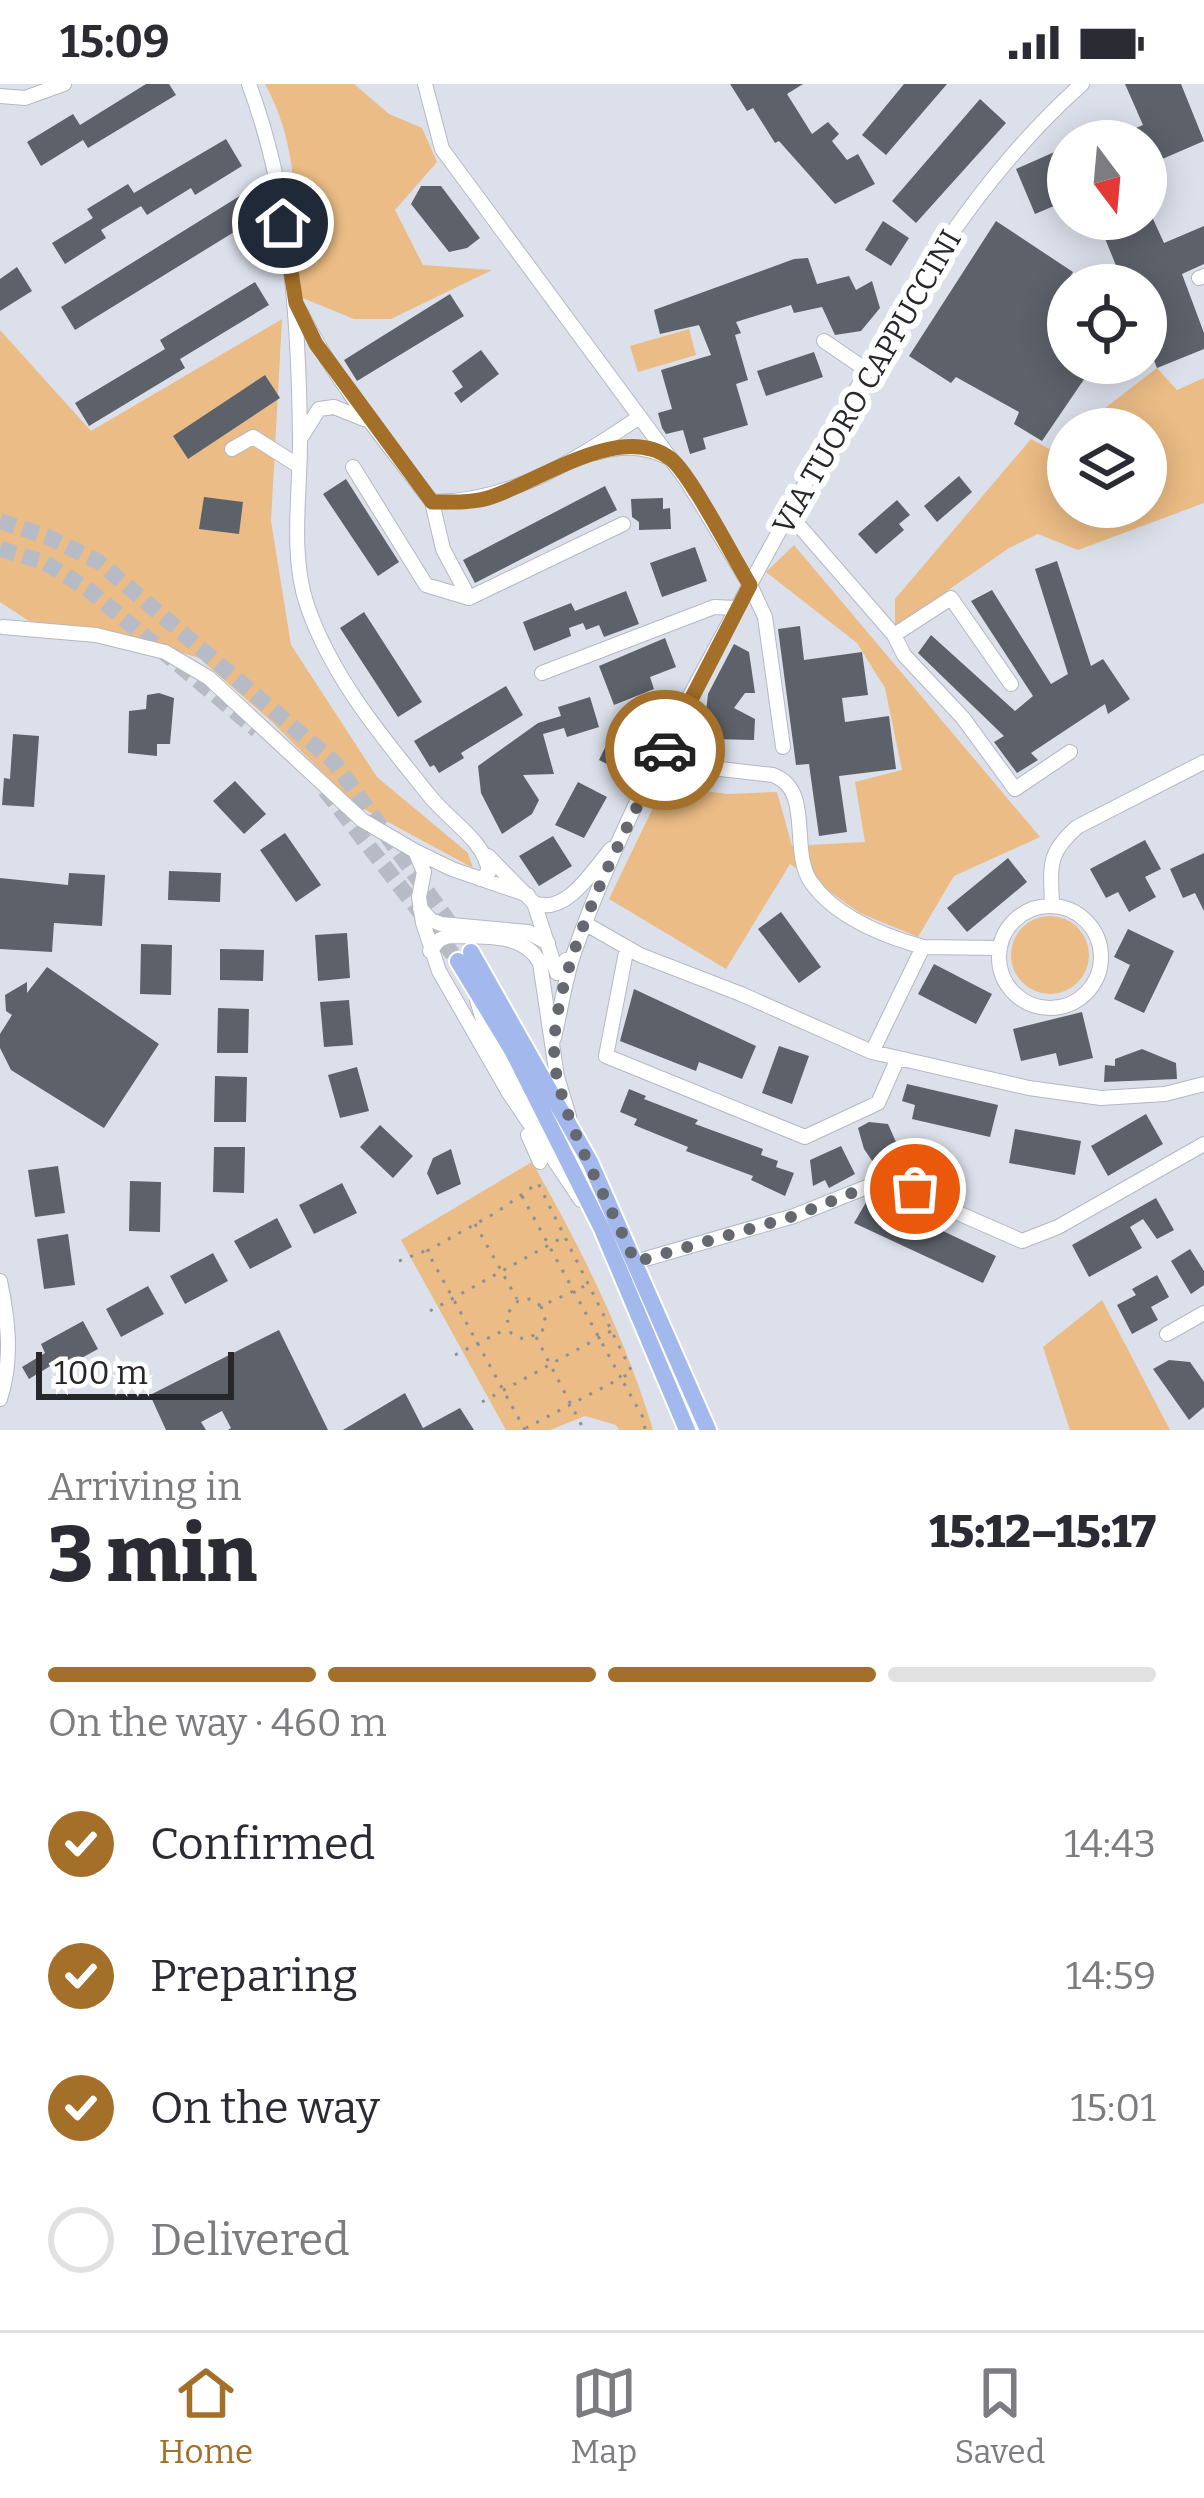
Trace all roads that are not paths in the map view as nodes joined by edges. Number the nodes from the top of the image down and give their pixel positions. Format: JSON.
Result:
{"nodes":[{"id":1,"x":64,"y":84,"type":"edge"},
{"id":2,"x":249,"y":84,"type":"edge"},
{"id":3,"x":425,"y":84,"type":"edge"},
{"id":4,"x":1082,"y":84,"type":"edge"},
{"id":5,"x":0,"y":96,"type":"edge"},
{"id":6,"x":296,"y":303,"type":"junction"},
{"id":7,"x":824,"y":341,"type":"dead end"},
{"id":8,"x":868,"y":371,"type":"junction"},
{"id":9,"x":638,"y":418,"type":"junction"},
{"id":10,"x":374,"y":425,"type":"junction"},
{"id":11,"x":300,"y":441,"type":"junction"},
{"id":12,"x":232,"y":449,"type":"dead end"},
{"id":13,"x":672,"y":459,"type":"junction"},
{"id":14,"x":576,"y":460,"type":"junction"},
{"id":15,"x":299,"y":466,"type":"junction"},
{"id":16,"x":353,"y":467,"type":"dead end"},
{"id":17,"x":432,"y":502,"type":"junction"},
{"id":18,"x":789,"y":514,"type":"junction"},
{"id":19,"x":623,"y":524,"type":"dead end"},
{"id":20,"x":750,"y":585,"type":"junction"},
{"id":21,"x":469,"y":598,"type":"junction"},
{"id":22,"x":737,"y":608,"type":"junction"},
{"id":23,"x":1,"y":627,"type":"edge"},
{"id":24,"x":895,"y":634,"type":"junction"},
{"id":25,"x":542,"y":673,"type":"dead end"},
{"id":26,"x":1011,"y":684,"type":"dead end"},
{"id":27,"x":783,"y":746,"type":"dead end"},
{"id":28,"x":1070,"y":752,"type":"dead end"},
{"id":29,"x":659,"y":762,"type":"junction"},
{"id":30,"x":1204,"y":762,"type":"edge"},
{"id":31,"x":625,"y":833,"type":"junction"},
{"id":32,"x":415,"y":851,"type":"junction"},
{"id":33,"x":484,"y":853,"type":"junction"},
{"id":34,"x":452,"y":869,"type":"junction"},
{"id":35,"x":480,"y":879,"type":"junction"},
{"id":36,"x":422,"y":883,"type":"junction"},
{"id":37,"x":531,"y":899,"type":"junction"},
{"id":38,"x":1052,"y":906,"type":"junction"},
{"id":39,"x":420,"y":908,"type":"junction"},
{"id":40,"x":586,"y":924,"type":"junction"},
{"id":41,"x":548,"y":943,"type":"junction"},
{"id":42,"x":627,"y":947,"type":"junction"},
{"id":43,"x":923,"y":947,"type":"junction"},
{"id":44,"x":576,"y":948,"type":"junction"},
{"id":45,"x":999,"y":948,"type":"junction"},
{"id":46,"x":430,"y":951,"type":"junction"},
{"id":47,"x":471,"y":984,"type":"junction"},
{"id":48,"x":554,"y":1038,"type":"junction"},
{"id":49,"x":872,"y":1052,"type":"junction"},
{"id":50,"x":898,"y":1058,"type":"junction"},
{"id":51,"x":1204,"y":1084,"type":"edge"},
{"id":52,"x":571,"y":1126,"type":"junction"},
{"id":53,"x":1204,"y":1144,"type":"edge"},
{"id":54,"x":543,"y":1155,"type":"junction"},
{"id":55,"x":602,"y":1229,"type":"junction"},
{"id":56,"x":635,"y":1262,"type":"junction"},
{"id":57,"x":0,"y":1280,"type":"edge"},
{"id":58,"x":1204,"y":1312,"type":"edge"},
{"id":59,"x":1167,"y":1334,"type":"dead end"},
{"id":60,"x":0,"y":1399,"type":"edge"},
{"id":61,"x":687,"y":1430,"type":"edge"},
{"id":62,"x":708,"y":1430,"type":"edge"}],
"edges":[{"from":1,"to":5,"type":"street"},
{"from":2,"to":6,"type":"street"},
{"from":3,"to":9,"type":"street"},
{"from":4,"to":8,"type":"street","name":"VIA TUORO CAPPUCCINI"},
{"from":6,"to":10,"type":"street"},
{"from":6,"to":11,"type":"street"},
{"from":7,"to":8,"type":"street"},
{"from":8,"to":18,"type":"street","name":"VIA TUORO CAPPUCCINI"},
{"from":9,"to":13,"type":"street"},
{"from":9,"to":14,"type":"street"},
{"from":10,"to":11,"type":"street"},
{"from":10,"to":17,"type":"street"},
{"from":11,"to":15,"type":"street"},
{"from":12,"to":15,"type":"street"},
{"from":13,"to":14,"type":"street"},
{"from":13,"to":20,"type":"street"},
{"from":14,"to":17,"type":"street"},
{"from":15,"to":33,"type":"street"},
{"from":16,"to":21,"type":"street"},
{"from":17,"to":21,"type":"street"},
{"from":18,"to":20,"type":"street","name":"VIA TUORO CAPPUCCINI"},
{"from":18,"to":24,"type":"street"},
{"from":19,"to":21,"type":"street"},
{"from":20,"to":22,"type":"street","name":"VIA TUORO CAPPUCCINI"},
{"from":20,"to":27,"type":"street"},
{"from":22,"to":25,"type":"street"},
{"from":22,"to":29,"type":"street","name":"VIA TUORO CAPPUCCINI"},
{"from":23,"to":32,"type":"street"},
{"from":24,"to":26,"type":"street"},
{"from":24,"to":28,"type":"street"},
{"from":29,"to":31,"type":"street","name":"VIA TUORO CAPPUCCINI"},
{"from":29,"to":43,"type":"street"},
{"from":30,"to":38,"type":"street"},
{"from":31,"to":37,"type":"street"},
{"from":31,"to":40,"type":"street","name":"VIA TUORO CAPPUCCINI"},
{"from":32,"to":34,"type":"street"},
{"from":32,"to":36,"type":"street"},
{"from":33,"to":35,"type":"street"},
{"from":33,"to":37,"type":"street"},
{"from":34,"to":35,"type":"street"},
{"from":34,"to":36,"type":"street"},
{"from":35,"to":37,"type":"street"},
{"from":36,"to":39,"type":"street"},
{"from":37,"to":41,"type":"street"},
{"from":38,"to":45,"type":"street"},
{"from":38,"to":45,"type":"street"},
{"from":39,"to":41,"type":"street"},
{"from":39,"to":46,"type":"street"},
{"from":40,"to":42,"type":"street"},
{"from":40,"to":44,"type":"street","name":"VIA TUORO CAPPUCCINI"},
{"from":41,"to":44,"type":"street"},
{"from":42,"to":49,"type":"street"},
{"from":42,"to":50,"type":"street"},
{"from":43,"to":45,"type":"street"},
{"from":43,"to":49,"type":"street"},
{"from":44,"to":48,"type":"street","name":"VIA TUORO CAPPUCCINI"},
{"from":46,"to":48,"type":"street"},
{"from":46,"to":54,"type":"street"},
{"from":47,"to":52,"type":"main road"},
{"from":47,"to":54,"type":"street"},
{"from":47,"to":55,"type":"main road"},
{"from":48,"to":52,"type":"street"},
{"from":49,"to":50,"type":"street"},
{"from":50,"to":51,"type":"street"},
{"from":52,"to":56,"type":"main road"},
{"from":53,"to":56,"type":"street"},
{"from":54,"to":55,"type":"street"},
{"from":55,"to":61,"type":"main road"},
{"from":56,"to":62,"type":"main road"},
{"from":57,"to":60,"type":"street"},
{"from":58,"to":59,"type":"street"}]}
